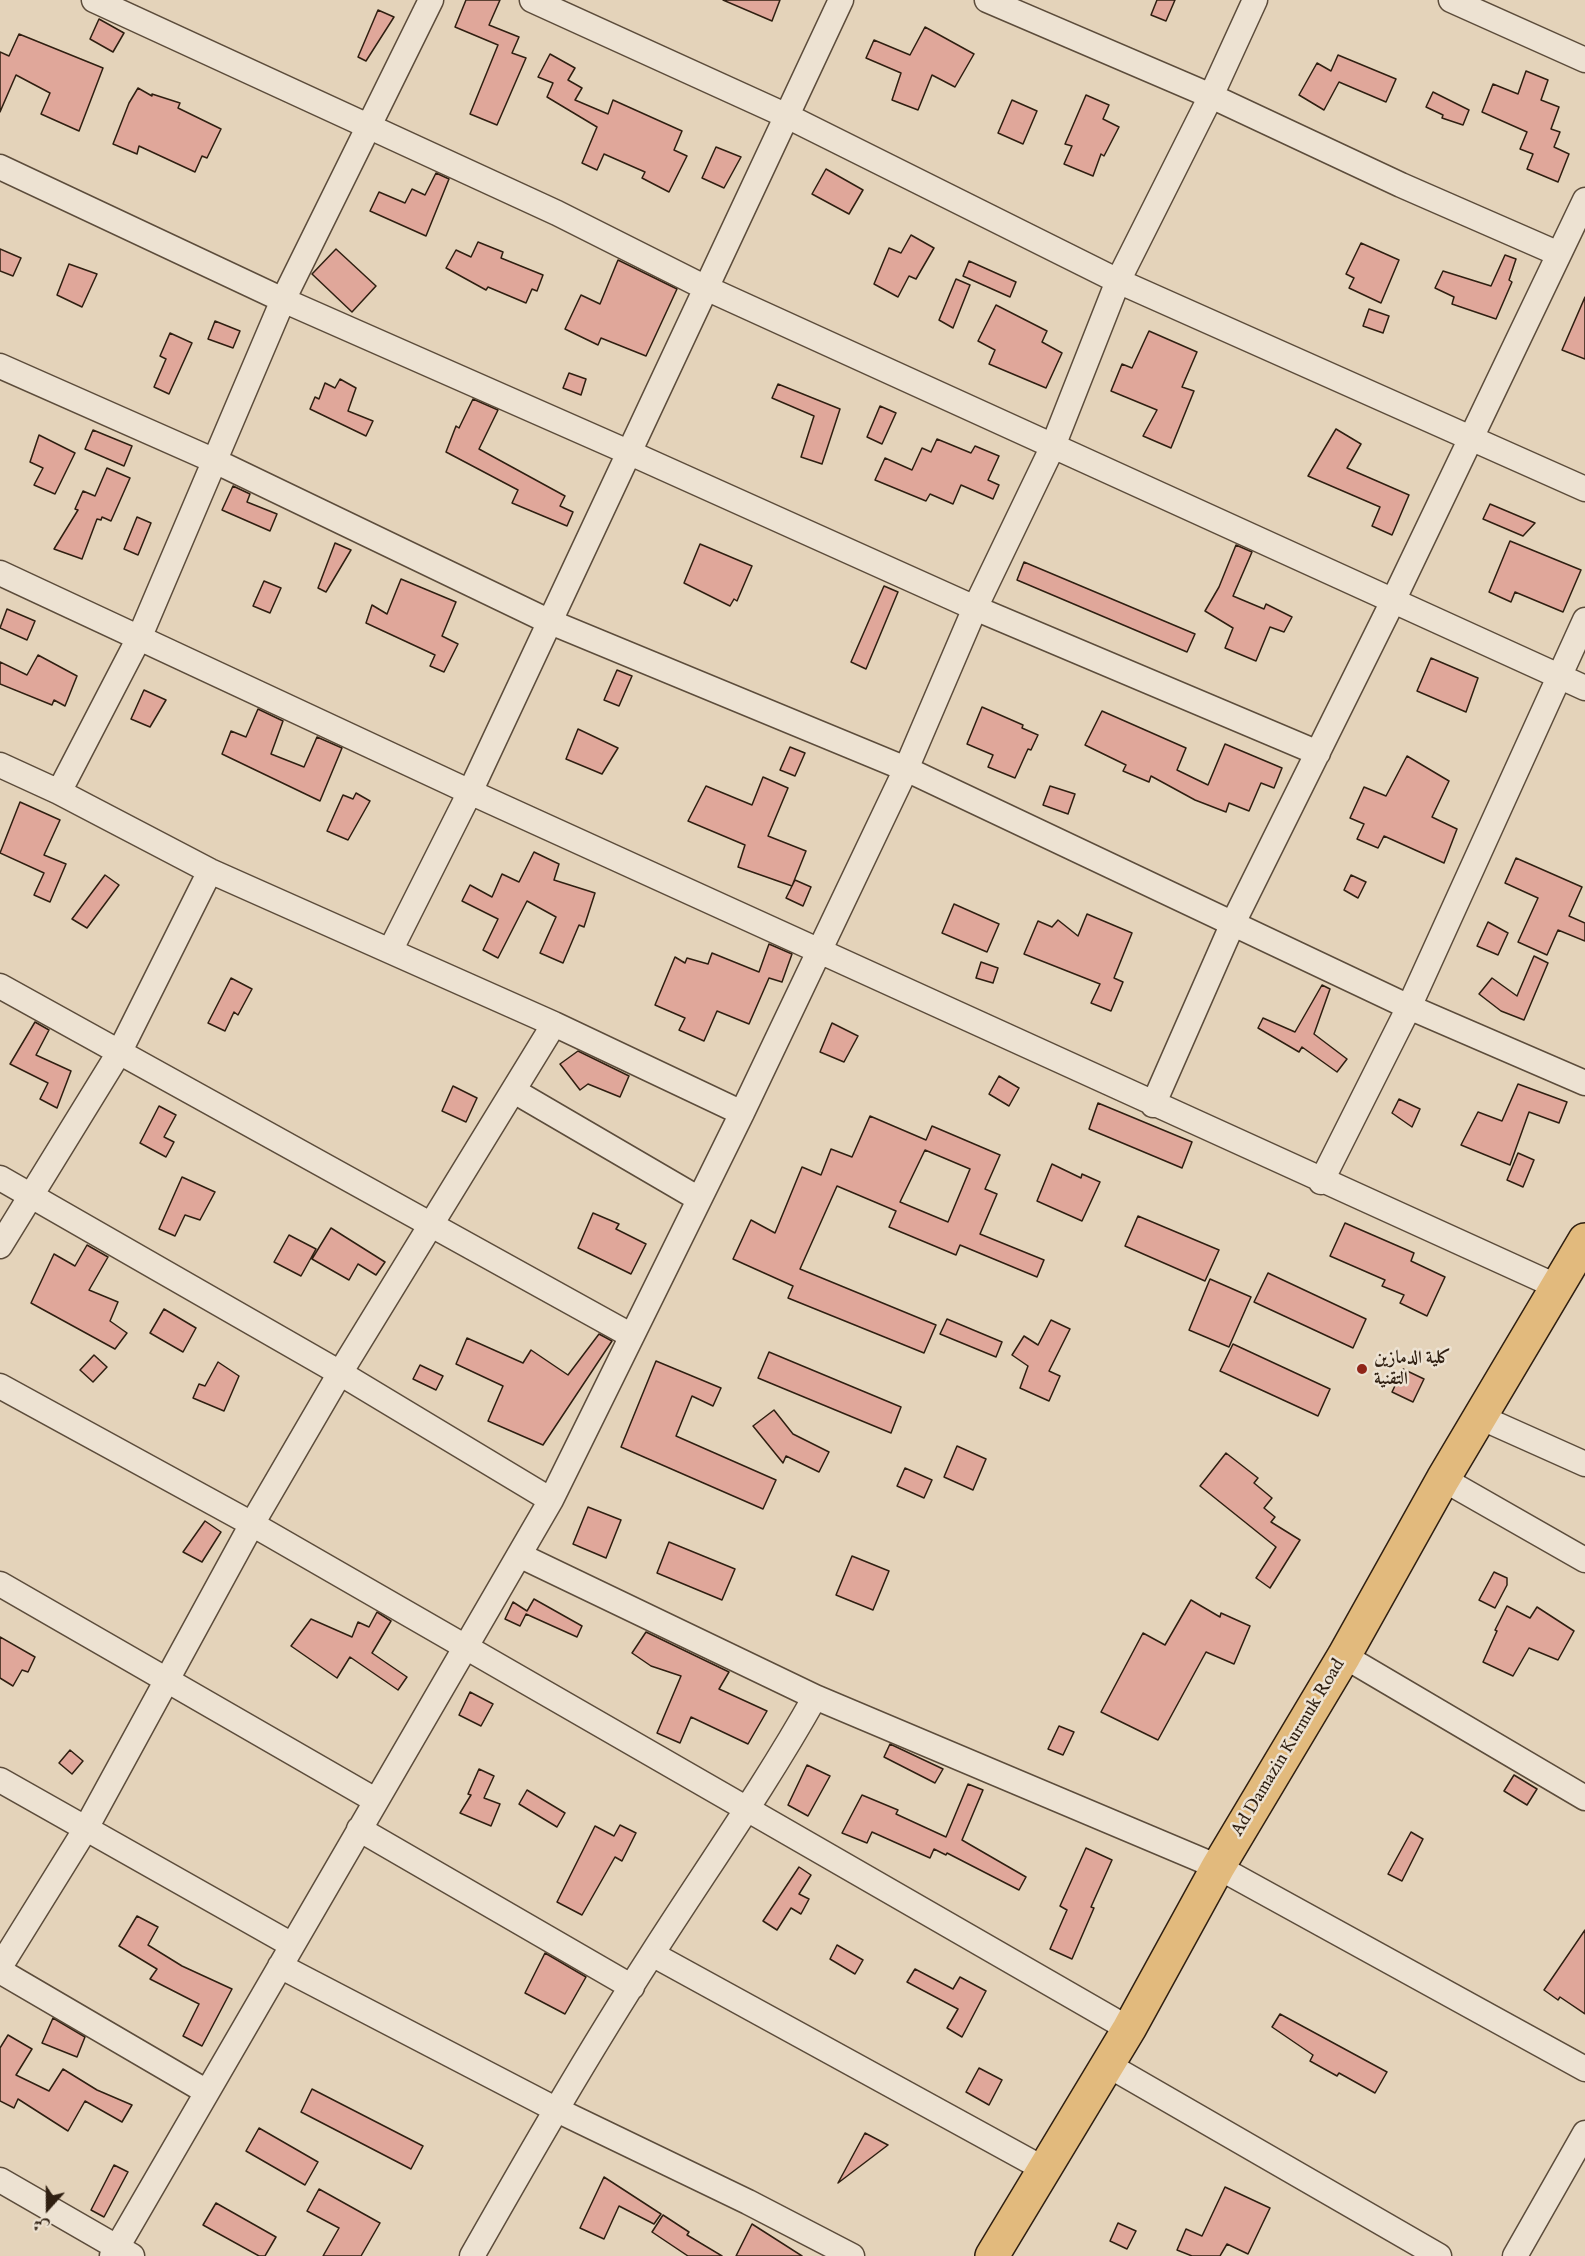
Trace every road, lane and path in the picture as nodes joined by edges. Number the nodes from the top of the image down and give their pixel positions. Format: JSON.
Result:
{"nodes":[{"id":1,"x":94,"y":0,"type":"edge"},
{"id":2,"x":431,"y":0,"type":"edge"},
{"id":3,"x":532,"y":0,"type":"edge"},
{"id":4,"x":841,"y":0,"type":"edge"},
{"id":5,"x":987,"y":0,"type":"edge"},
{"id":6,"x":1255,"y":0,"type":"edge"},
{"id":7,"x":1458,"y":2,"type":"edge"},
{"id":8,"x":1585,"y":60,"type":"edge"},
{"id":9,"x":1211,"y":96,"type":"junction"},
{"id":10,"x":787,"y":116,"type":"junction"},
{"id":11,"x":371,"y":126,"type":"junction"},
{"id":12,"x":0,"y":167,"type":"edge"},
{"id":13,"x":1585,"y":200,"type":"edge"},
{"id":14,"x":1559,"y":254,"type":"junction"},
{"id":15,"x":1118,"y":281,"type":"junction"},
{"id":16,"x":706,"y":288,"type":"junction"},
{"id":17,"x":283,"y":300,"type":"junction"},
{"id":18,"x":0,"y":366,"type":"edge"},
{"id":19,"x":1472,"y":438,"type":"junction"},
{"id":20,"x":1053,"y":446,"type":"junction"},
{"id":21,"x":628,"y":452,"type":"junction"},
{"id":22,"x":216,"y":461,"type":"junction"},
{"id":23,"x":1585,"y":489,"type":"edge"},
{"id":24,"x":0,"y":573,"type":"edge"},
{"id":25,"x":1393,"y":601,"type":"junction"},
{"id":26,"x":975,"y":608,"type":"junction"},
{"id":27,"x":1585,"y":620,"type":"edge"},
{"id":28,"x":548,"y":621,"type":"junction"},
{"id":29,"x":140,"y":636,"type":"junction"},
{"id":30,"x":1558,"y":676,"type":"junction"},
{"id":31,"x":1585,"y":688,"type":"edge"},
{"id":32,"x":1318,"y":753,"type":"junction"},
{"id":33,"x":0,"y":765,"type":"edge"},
{"id":34,"x":906,"y":769,"type":"junction"},
{"id":35,"x":59,"y":792,"type":"junction"},
{"id":36,"x":470,"y":792,"type":"junction"},
{"id":37,"x":210,"y":871,"type":"junction"},
{"id":38,"x":1233,"y":923,"type":"junction"},
{"id":39,"x":390,"y":951,"type":"junction"},
{"id":40,"x":819,"y":952,"type":"junction"},
{"id":41,"x":0,"y":986,"type":"edge"},
{"id":42,"x":1409,"y":1007,"type":"junction"},
{"id":43,"x":555,"y":1024,"type":"junction"},
{"id":44,"x":120,"y":1051,"type":"junction"},
{"id":45,"x":1585,"y":1083,"type":"edge"},
{"id":46,"x":514,"y":1091,"type":"junction"},
{"id":47,"x":1153,"y":1105,"type":"junction"},
{"id":48,"x":742,"y":1113,"type":"junction"},
{"id":49,"x":0,"y":1178,"type":"edge"},
{"id":50,"x":1321,"y":1182,"type":"junction"},
{"id":51,"x":31,"y":1194,"type":"junction"},
{"id":52,"x":699,"y":1199,"type":"junction"},
{"id":53,"x":433,"y":1226,"type":"junction"},
{"id":54,"x":1585,"y":1240,"type":"edge"},
{"id":55,"x":0,"y":1246,"type":"edge"},
{"id":56,"x":1558,"y":1287,"type":"junction"},
{"id":57,"x":632,"y":1336,"type":"junction"},
{"id":58,"x":340,"y":1373,"type":"junction"},
{"id":59,"x":0,"y":1386,"type":"edge"},
{"id":60,"x":1480,"y":1418,"type":"junction"},
{"id":61,"x":1585,"y":1464,"type":"edge"},
{"id":62,"x":1443,"y":1479,"type":"junction"},
{"id":63,"x":551,"y":1500,"type":"junction"},
{"id":64,"x":252,"y":1524,"type":"junction"},
{"id":65,"x":519,"y":1555,"type":"junction"},
{"id":66,"x":1585,"y":1560,"type":"edge"},
{"id":67,"x":0,"y":1584,"type":"edge"},
{"id":68,"x":465,"y":1646,"type":"junction"},
{"id":69,"x":1344,"y":1656,"type":"junction"},
{"id":70,"x":166,"y":1680,"type":"junction"},
{"id":71,"x":815,"y":1697,"type":"junction"},
{"id":72,"x":0,"y":1780,"type":"edge"},
{"id":73,"x":1585,"y":1798,"type":"edge"},
{"id":74,"x":375,"y":1800,"type":"junction"},
{"id":75,"x":748,"y":1810,"type":"junction"},
{"id":76,"x":359,"y":1829,"type":"junction"},
{"id":77,"x":85,"y":1830,"type":"junction"},
{"id":78,"x":1218,"y":1867,"type":"junction"},
{"id":79,"x":292,"y":1945,"type":"junction"},
{"id":80,"x":652,"y":1954,"type":"junction"},
{"id":81,"x":0,"y":1966,"type":"edge"},
{"id":82,"x":280,"y":1966,"type":"junction"},
{"id":83,"x":0,"y":1971,"type":"edge"},
{"id":84,"x":632,"y":1987,"type":"junction"},
{"id":85,"x":1129,"y":2028,"type":"junction"},
{"id":86,"x":1108,"y":2065,"type":"junction"},
{"id":87,"x":1585,"y":2069,"type":"edge"},
{"id":88,"x":207,"y":2092,"type":"junction"},
{"id":89,"x":555,"y":2109,"type":"junction"},
{"id":90,"x":1585,"y":2133,"type":"edge"},
{"id":91,"x":1044,"y":2169,"type":"junction"},
{"id":92,"x":0,"y":2180,"type":"edge"},
{"id":93,"x":121,"y":2253,"type":"edge"},
{"id":94,"x":994,"y":2255,"type":"edge"},
{"id":95,"x":472,"y":2256,"type":"edge"},
{"id":96,"x":852,"y":2256,"type":"edge"},
{"id":97,"x":1439,"y":2256,"type":"edge"},
{"id":98,"x":1515,"y":2256,"type":"edge"}],
"edges":[{"from":1,"to":11,"type":"street"},
{"from":2,"to":11,"type":"street"},
{"from":3,"to":10,"type":"street"},
{"from":4,"to":10,"type":"street"},
{"from":5,"to":9,"type":"street"},
{"from":6,"to":9,"type":"street"},
{"from":7,"to":8,"type":"street"},
{"from":9,"to":14,"type":"street"},
{"from":9,"to":15,"type":"street"},
{"from":10,"to":15,"type":"street"},
{"from":10,"to":16,"type":"street"},
{"from":11,"to":16,"type":"street"},
{"from":11,"to":17,"type":"street"},
{"from":12,"to":17,"type":"street"},
{"from":13,"to":14,"type":"street"},
{"from":14,"to":19,"type":"street"},
{"from":15,"to":19,"type":"street"},
{"from":15,"to":20,"type":"street"},
{"from":16,"to":20,"type":"street"},
{"from":16,"to":21,"type":"street"},
{"from":17,"to":21,"type":"street"},
{"from":17,"to":22,"type":"street"},
{"from":18,"to":22,"type":"street"},
{"from":19,"to":23,"type":"street"},
{"from":19,"to":25,"type":"street"},
{"from":20,"to":25,"type":"street"},
{"from":20,"to":26,"type":"street"},
{"from":21,"to":26,"type":"street"},
{"from":21,"to":28,"type":"street"},
{"from":22,"to":28,"type":"street"},
{"from":22,"to":29,"type":"street"},
{"from":24,"to":29,"type":"street"},
{"from":25,"to":30,"type":"street"},
{"from":25,"to":32,"type":"street"},
{"from":26,"to":32,"type":"street"},
{"from":26,"to":34,"type":"street"},
{"from":27,"to":30,"type":"street"},
{"from":28,"to":34,"type":"street"},
{"from":28,"to":36,"type":"street"},
{"from":29,"to":35,"type":"street"},
{"from":29,"to":36,"type":"street"},
{"from":30,"to":31,"type":"street"},
{"from":30,"to":42,"type":"street"},
{"from":32,"to":38,"type":"street"},
{"from":33,"to":35,"type":"street"},
{"from":34,"to":38,"type":"street"},
{"from":34,"to":40,"type":"street"},
{"from":35,"to":37,"type":"street"},
{"from":36,"to":39,"type":"street"},
{"from":36,"to":40,"type":"street"},
{"from":37,"to":39,"type":"street"},
{"from":37,"to":44,"type":"street"},
{"from":38,"to":42,"type":"street"},
{"from":38,"to":47,"type":"street"},
{"from":39,"to":43,"type":"street"},
{"from":40,"to":47,"type":"street"},
{"from":40,"to":48,"type":"street"},
{"from":41,"to":44,"type":"street"},
{"from":42,"to":45,"type":"street"},
{"from":42,"to":50,"type":"street"},
{"from":43,"to":46,"type":"street"},
{"from":43,"to":48,"type":"street"},
{"from":44,"to":51,"type":"street"},
{"from":44,"to":53,"type":"street"},
{"from":46,"to":52,"type":"street"},
{"from":46,"to":53,"type":"street"},
{"from":47,"to":50,"type":"street"},
{"from":48,"to":52,"type":"street"},
{"from":49,"to":51,"type":"street"},
{"from":50,"to":56,"type":"street"},
{"from":51,"to":55,"type":"street"},
{"from":51,"to":58,"type":"street"},
{"from":52,"to":57,"type":"street"},
{"from":53,"to":57,"type":"street"},
{"from":53,"to":58,"type":"street"},
{"from":54,"to":56,"type":"highway","name":"Ad Damazin Kurmuk Road"},
{"from":56,"to":60,"type":"highway","name":"Ad Damazin Kurmuk Road"},
{"from":57,"to":63,"type":"street"},
{"from":58,"to":63,"type":"street"},
{"from":58,"to":64,"type":"street"},
{"from":59,"to":64,"type":"street"},
{"from":60,"to":61,"type":"street"},
{"from":60,"to":62,"type":"highway","name":"Ad Damazin Kurmuk Road"},
{"from":62,"to":66,"type":"street"},
{"from":62,"to":69,"type":"highway","name":"Ad Damazin Kurmuk Road"},
{"from":63,"to":65,"type":"street"},
{"from":64,"to":68,"type":"street"},
{"from":64,"to":70,"type":"street"},
{"from":65,"to":68,"type":"street"},
{"from":65,"to":71,"type":"street"},
{"from":67,"to":70,"type":"street"},
{"from":68,"to":74,"type":"street"},
{"from":68,"to":75,"type":"street"},
{"from":69,"to":73,"type":"street"},
{"from":69,"to":78,"type":"highway","name":"Ad Damazin Kurmuk Road"},
{"from":70,"to":74,"type":"street"},
{"from":70,"to":77,"type":"street"},
{"from":71,"to":75,"type":"street"},
{"from":71,"to":78,"type":"street"},
{"from":72,"to":77,"type":"street"},
{"from":74,"to":76,"type":"street"},
{"from":75,"to":80,"type":"street"},
{"from":75,"to":85,"type":"street"},
{"from":76,"to":79,"type":"street"},
{"from":76,"to":84,"type":"street"},
{"from":77,"to":79,"type":"street"},
{"from":77,"to":81,"type":"street"},
{"from":78,"to":85,"type":"highway","name":"Ad Damazin Kurmuk Road"},
{"from":78,"to":87,"type":"street"},
{"from":79,"to":82,"type":"street"},
{"from":80,"to":84,"type":"street"},
{"from":80,"to":91,"type":"street"},
{"from":82,"to":88,"type":"street"},
{"from":82,"to":89,"type":"street"},
{"from":83,"to":88,"type":"street"},
{"from":84,"to":89,"type":"street"},
{"from":85,"to":86,"type":"highway","name":"Ad Damazin Kurmuk Road"},
{"from":86,"to":91,"type":"highway","name":"Ad Damazin Kurmuk Road"},
{"from":86,"to":97,"type":"street"},
{"from":88,"to":93,"type":"street"},
{"from":89,"to":95,"type":"street"},
{"from":89,"to":96,"type":"street"},
{"from":90,"to":98,"type":"street"},
{"from":91,"to":94,"type":"highway","name":"Ad Damazin Kurmuk Road"},
{"from":92,"to":93,"type":"street"}]}
